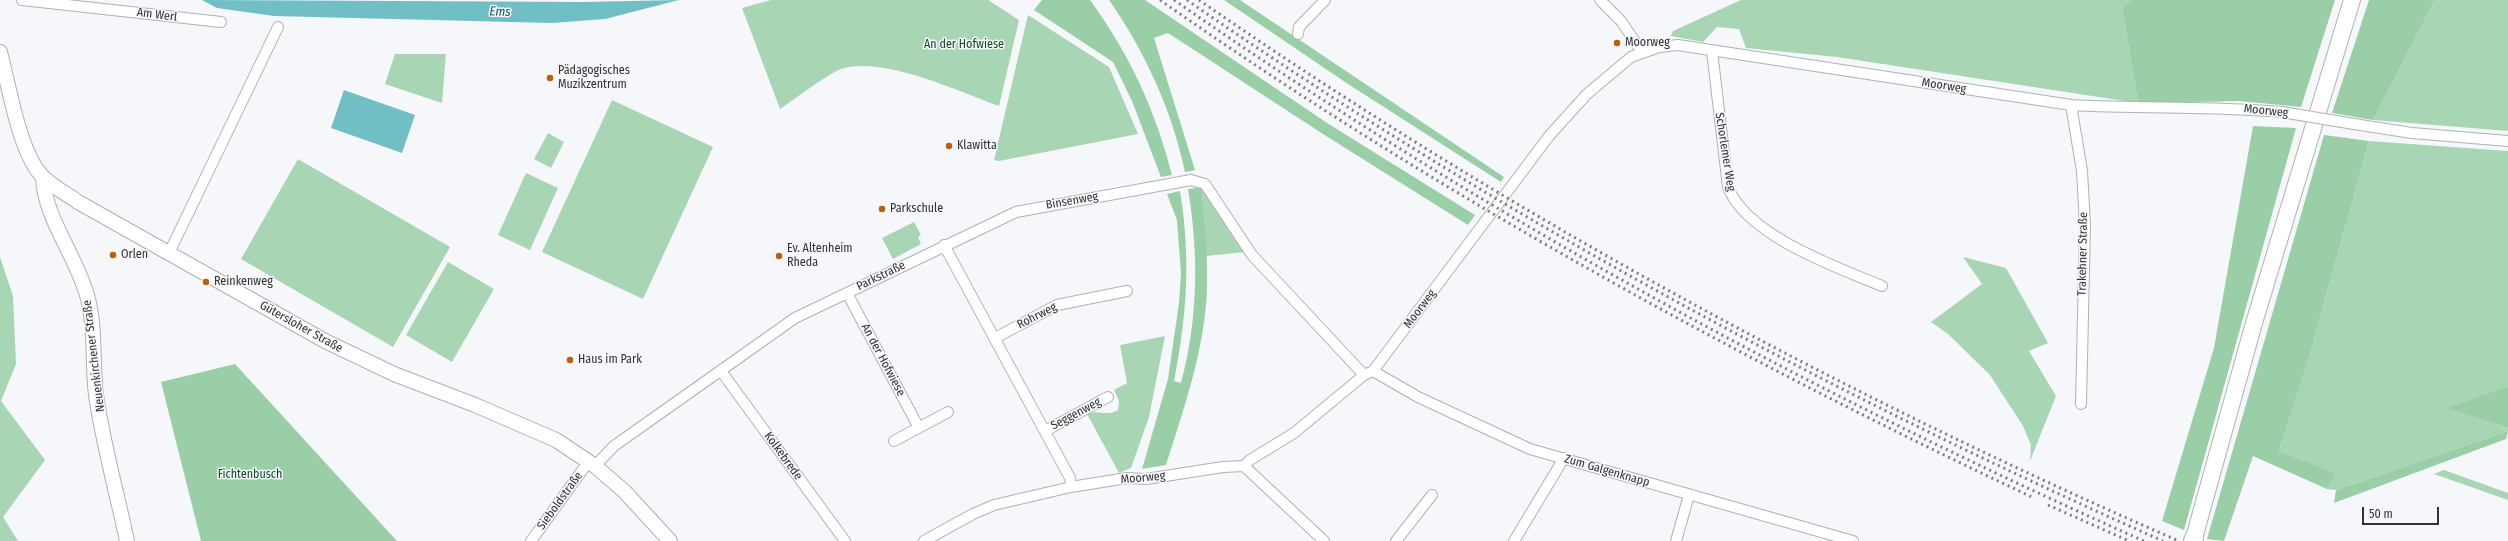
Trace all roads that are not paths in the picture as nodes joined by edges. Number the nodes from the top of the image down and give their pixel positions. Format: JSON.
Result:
{"nodes":[{"id":1,"x":22,"y":0,"type":"edge"},
{"id":2,"x":1325,"y":0,"type":"edge"},
{"id":3,"x":1600,"y":0,"type":"edge"},
{"id":4,"x":2352,"y":0,"type":"edge"},
{"id":5,"x":221,"y":22,"type":"dead end"},
{"id":6,"x":278,"y":27,"type":"dead end"},
{"id":7,"x":1298,"y":34,"type":"dead end"},
{"id":8,"x":1712,"y":51,"type":"junction"},
{"id":9,"x":0,"y":52,"type":"edge"},
{"id":10,"x":1642,"y":52,"type":"junction"},
{"id":11,"x":2071,"y":105,"type":"junction"},
{"id":12,"x":2508,"y":141,"type":"edge"},
{"id":13,"x":43,"y":177,"type":"junction"},
{"id":14,"x":944,"y":246,"type":"junction"},
{"id":15,"x":169,"y":253,"type":"junction"},
{"id":16,"x":1882,"y":286,"type":"dead end"},
{"id":17,"x":1127,"y":291,"type":"dead end"},
{"id":18,"x":847,"y":293,"type":"junction"},
{"id":19,"x":995,"y":338,"type":"junction"},
{"id":20,"x":721,"y":371,"type":"junction"},
{"id":21,"x":1368,"y":373,"type":"junction"},
{"id":22,"x":1108,"y":397,"type":"dead end"},
{"id":23,"x":2081,"y":404,"type":"dead end"},
{"id":24,"x":948,"y":412,"type":"dead end"},
{"id":25,"x":919,"y":428,"type":"junction"},
{"id":26,"x":1045,"y":431,"type":"junction"},
{"id":27,"x":894,"y":441,"type":"dead end"},
{"id":28,"x":1564,"y":458,"type":"junction"},
{"id":29,"x":592,"y":463,"type":"junction"},
{"id":30,"x":1244,"y":466,"type":"junction"},
{"id":31,"x":1071,"y":487,"type":"junction"},
{"id":32,"x":1432,"y":495,"type":"dead end"},
{"id":33,"x":1689,"y":495,"type":"junction"},
{"id":34,"x":2194,"y":540,"type":"edge"},
{"id":35,"x":128,"y":541,"type":"edge"},
{"id":36,"x":531,"y":541,"type":"edge"},
{"id":37,"x":670,"y":541,"type":"edge"},
{"id":38,"x":846,"y":541,"type":"edge"},
{"id":39,"x":924,"y":541,"type":"edge"},
{"id":40,"x":1324,"y":541,"type":"edge"},
{"id":41,"x":1396,"y":541,"type":"edge"},
{"id":42,"x":1514,"y":541,"type":"edge"},
{"id":43,"x":1676,"y":541,"type":"edge"},
{"id":44,"x":1853,"y":541,"type":"edge"}],
"edges":[{"from":1,"to":5,"type":"street","name":"Am Werl"},
{"from":2,"to":7,"type":"street"},
{"from":3,"to":10,"type":"street"},
{"from":4,"to":34,"type":"main road"},
{"from":6,"to":15,"type":"street"},
{"from":8,"to":10,"type":"street","name":"Moorweg"},
{"from":8,"to":11,"type":"street","name":"Moorweg"},
{"from":8,"to":16,"type":"street","name":"Schorlemer Weg"},
{"from":9,"to":13,"type":"main road","name":"Gütersloher Straße"},
{"from":10,"to":21,"type":"street","name":"Moorweg"},
{"from":11,"to":12,"type":"street","name":"Moorweg","bridge":true},
{"from":11,"to":23,"type":"street","name":"Trakehner Straße"},
{"from":13,"to":15,"type":"main road","name":"Gütersloher Straße"},
{"from":13,"to":35,"type":"main road","name":"Neuenkirchener Straße"},
{"from":14,"to":18,"type":"street","name":"Parkstraße"},
{"from":14,"to":19,"type":"street"},
{"from":14,"to":21,"type":"street","name":"Binsenweg"},
{"from":15,"to":29,"type":"main road","name":"Gütersloher Straße"},
{"from":17,"to":19,"type":"street","name":"Rohrweg"},
{"from":18,"to":20,"type":"street","name":"Parkstraße"},
{"from":18,"to":25,"type":"street","name":"An der Hofwiese"},
{"from":19,"to":26,"type":"street"},
{"from":20,"to":29,"type":"street","name":"Parkstraße"},
{"from":20,"to":38,"type":"street","name":"Kolkebrede"},
{"from":21,"to":28,"type":"street","name":"Zum Galgenknapp"},
{"from":21,"to":30,"type":"street","name":"Moorweg"},
{"from":22,"to":26,"type":"street","name":"Seggenweg"},
{"from":24,"to":25,"type":"street"},
{"from":25,"to":27,"type":"street"},
{"from":26,"to":31,"type":"street"},
{"from":28,"to":33,"type":"street","name":"Zum Galgenknapp"},
{"from":28,"to":42,"type":"street"},
{"from":29,"to":36,"type":"street","name":"Sieboldstraße"},
{"from":29,"to":37,"type":"main road","name":"Gütersloher Straße"},
{"from":30,"to":31,"type":"street","name":"Moorweg"},
{"from":30,"to":40,"type":"street"},
{"from":31,"to":39,"type":"street","name":"Moorweg"},
{"from":32,"to":41,"type":"street"},
{"from":33,"to":43,"type":"street"},
{"from":33,"to":44,"type":"street","name":"Zum Galgenknapp"}]}
